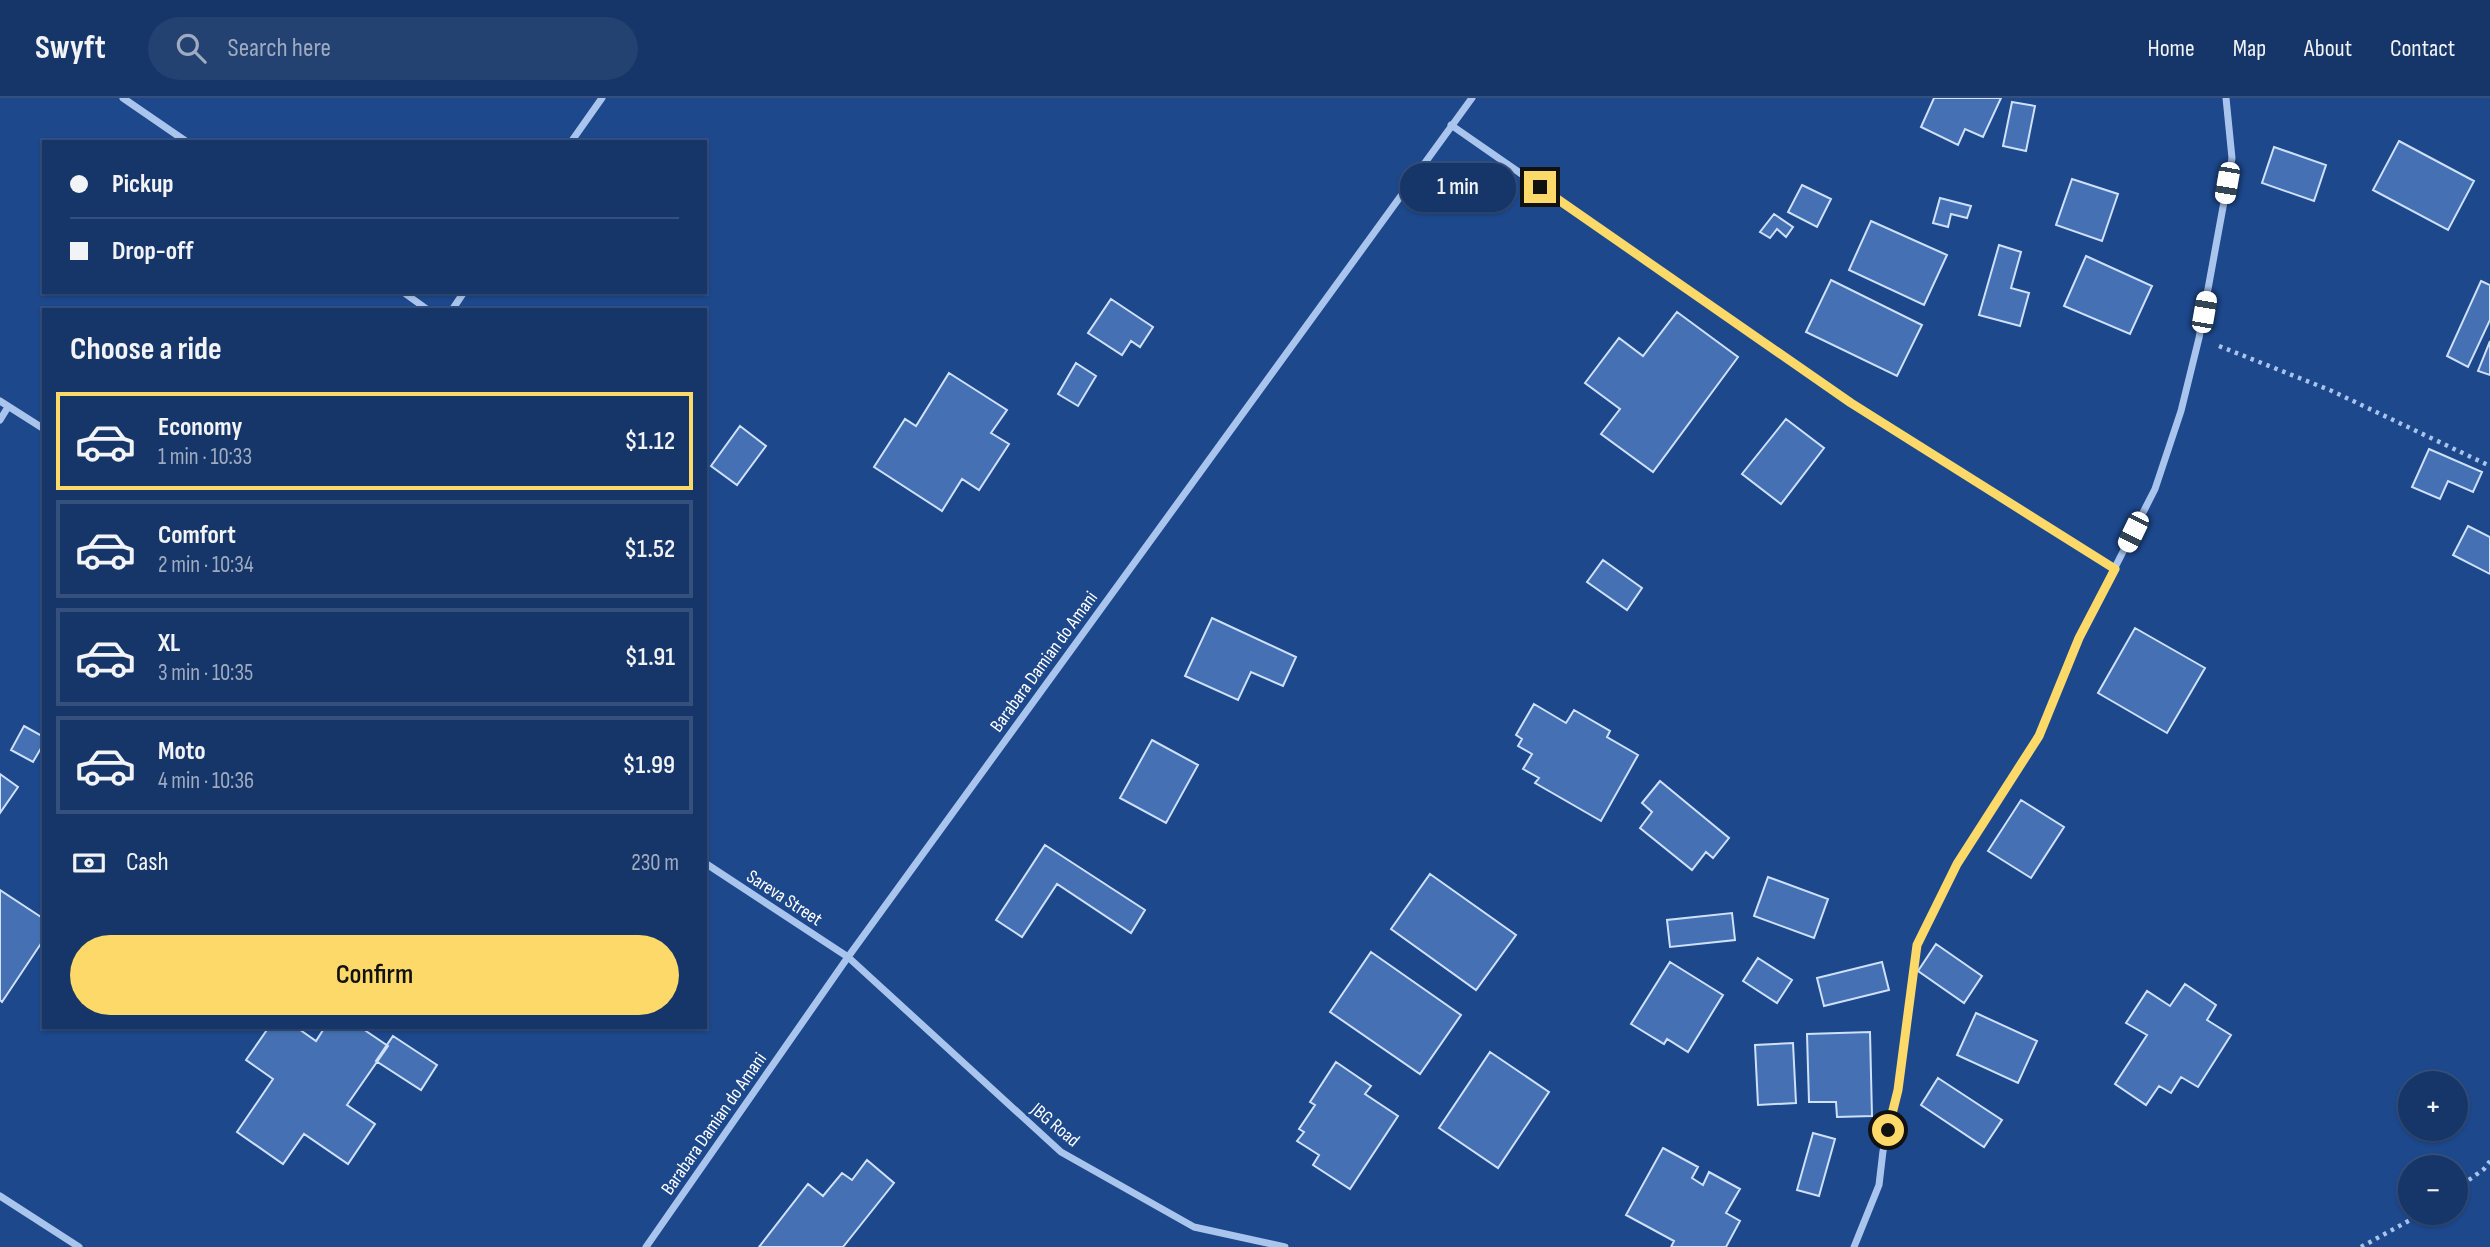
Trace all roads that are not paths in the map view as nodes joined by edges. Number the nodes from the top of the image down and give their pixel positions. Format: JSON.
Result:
{"nodes":[{"id":1,"x":123,"y":98,"type":"edge"},
{"id":2,"x":601,"y":98,"type":"edge"},
{"id":3,"x":1472,"y":98,"type":"edge"},
{"id":4,"x":2226,"y":98,"type":"edge"},
{"id":5,"x":1451,"y":125,"type":"junction"},
{"id":6,"x":184,"y":140,"type":"edge"},
{"id":7,"x":572,"y":140,"type":"edge"},
{"id":8,"x":406,"y":294,"type":"edge"},
{"id":9,"x":425,"y":308,"type":"edge"},
{"id":10,"x":0,"y":401,"type":"edge"},
{"id":11,"x":8,"y":407,"type":"junction"},
{"id":12,"x":0,"y":420,"type":"edge"},
{"id":13,"x":42,"y":428,"type":"edge"},
{"id":14,"x":2115,"y":569,"type":"junction"},
{"id":15,"x":707,"y":864,"type":"edge"},
{"id":16,"x":848,"y":957,"type":"junction"},
{"id":17,"x":0,"y":1196,"type":"edge"},
{"id":18,"x":79,"y":1247,"type":"edge"},
{"id":19,"x":646,"y":1247,"type":"edge"},
{"id":20,"x":1285,"y":1247,"type":"edge"},
{"id":21,"x":1854,"y":1247,"type":"edge"}],
"edges":[{"from":1,"to":6,"type":"street"},
{"from":2,"to":7,"type":"street"},
{"from":3,"to":5,"type":"street","name":"Barabara Damian do Amani"},
{"from":4,"to":14,"type":"street"},
{"from":5,"to":14,"type":"street"},
{"from":5,"to":16,"type":"street","name":"Barabara Damian do Amani"},
{"from":8,"to":9,"type":"street"},
{"from":10,"to":11,"type":"street"},
{"from":11,"to":12,"type":"street"},
{"from":11,"to":13,"type":"street"},
{"from":14,"to":21,"type":"street"},
{"from":15,"to":16,"type":"street","name":"Sareva Street"},
{"from":16,"to":19,"type":"street","name":"Barabara Damian do Amani"},
{"from":16,"to":20,"type":"street","name":"JBG Road"},
{"from":17,"to":18,"type":"street"}]}
